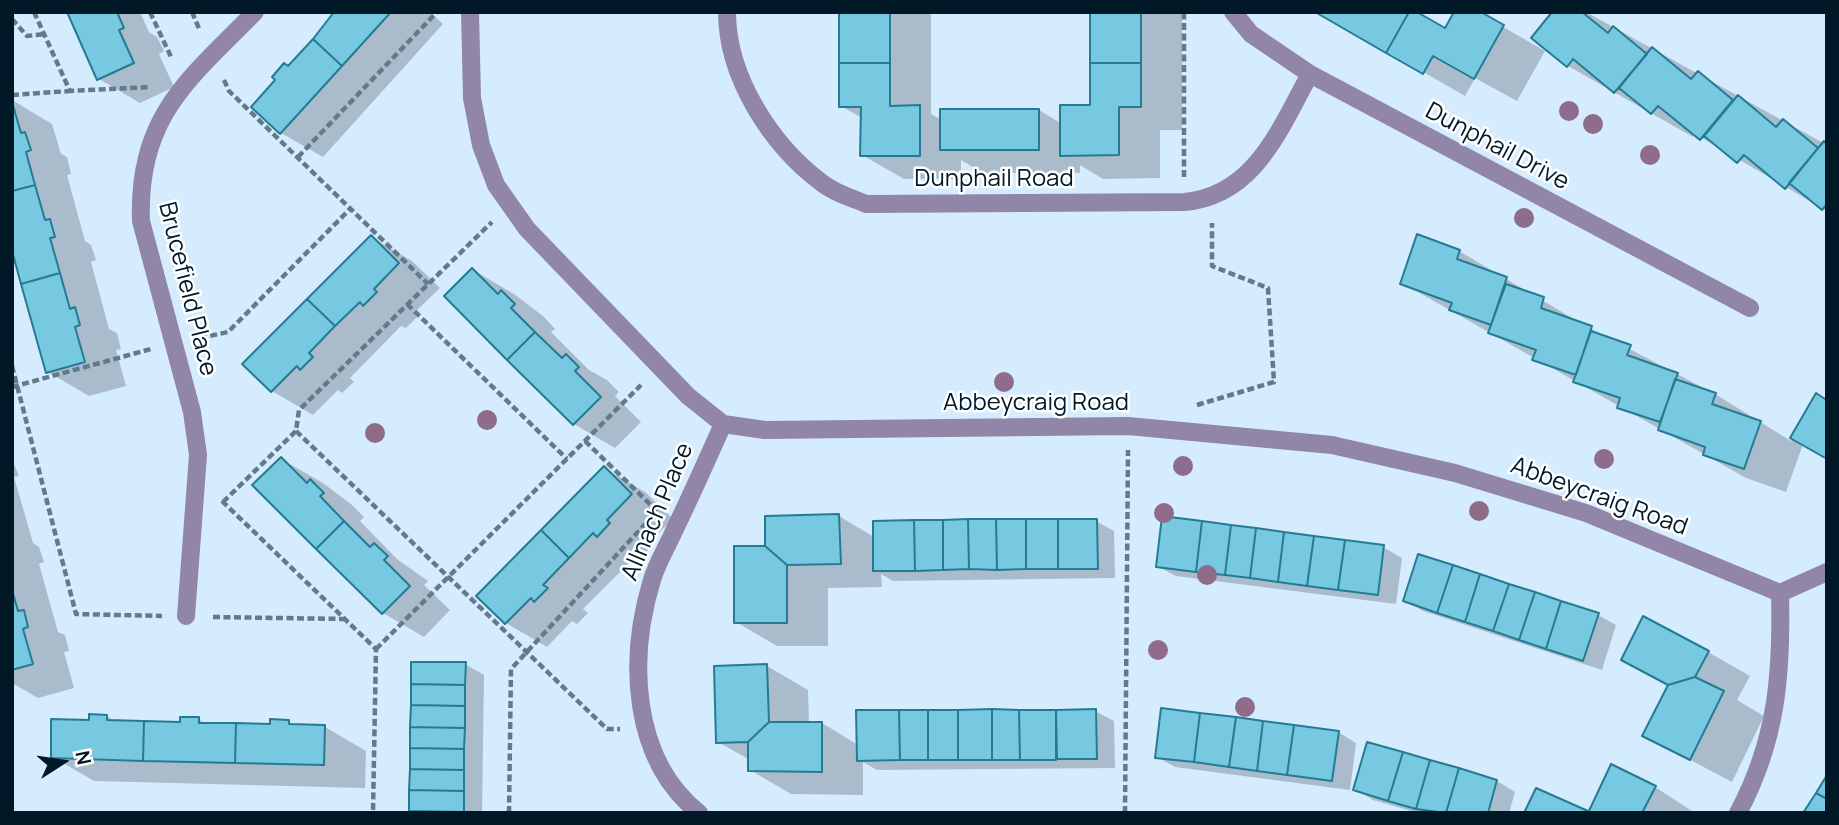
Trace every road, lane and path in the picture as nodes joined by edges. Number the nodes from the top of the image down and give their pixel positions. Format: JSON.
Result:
{"nodes":[{"id":1,"x":34,"y":12,"type":"edge"},
{"id":2,"x":150,"y":12,"type":"edge"},
{"id":3,"x":255,"y":12,"type":"edge"},
{"id":4,"x":437,"y":12,"type":"edge"},
{"id":5,"x":470,"y":12,"type":"edge"},
{"id":6,"x":727,"y":12,"type":"edge"},
{"id":7,"x":1184,"y":12,"type":"edge"},
{"id":8,"x":1233,"y":12,"type":"edge"},
{"id":9,"x":12,"y":19,"type":"edge"},
{"id":10,"x":44,"y":34,"type":"junction"},
{"id":11,"x":212,"y":57,"type":"junction"},
{"id":12,"x":1310,"y":74,"type":"junction"},
{"id":13,"x":184,"y":86,"type":"junction"},
{"id":14,"x":70,"y":91,"type":"junction"},
{"id":15,"x":12,"y":95,"type":"edge"},
{"id":16,"x":298,"y":157,"type":"junction"},
{"id":17,"x":1213,"y":197,"type":"junction"},
{"id":18,"x":1184,"y":202,"type":"junction"},
{"id":19,"x":510,"y":204,"type":"junction"},
{"id":20,"x":350,"y":209,"type":"junction"},
{"id":21,"x":428,"y":284,"type":"junction"},
{"id":22,"x":407,"y":304,"type":"junction"},
{"id":23,"x":1750,"y":308,"type":"dead end"},
{"id":24,"x":174,"y":343,"type":"junction"},
{"id":25,"x":12,"y":366,"type":"edge"},
{"id":26,"x":659,"y":367,"type":"junction"},
{"id":27,"x":15,"y":386,"type":"edge"},
{"id":28,"x":1194,"y":406,"type":"dead end"},
{"id":29,"x":723,"y":424,"type":"junction"},
{"id":30,"x":1128,"y":426,"type":"junction"},
{"id":31,"x":296,"y":431,"type":"junction"},
{"id":32,"x":585,"y":441,"type":"junction"},
{"id":33,"x":566,"y":459,"type":"junction"},
{"id":34,"x":196,"y":476,"type":"junction"},
{"id":35,"x":223,"y":502,"type":"junction"},
{"id":36,"x":657,"y":511,"type":"junction"},
{"id":37,"x":674,"y":530,"type":"junction"},
{"id":38,"x":1827,"y":572,"type":"edge"},
{"id":39,"x":448,"y":577,"type":"junction"},
{"id":40,"x":1780,"y":593,"type":"junction"},
{"id":41,"x":186,"y":616,"type":"junction"},
{"id":42,"x":345,"y":619,"type":"junction"},
{"id":43,"x":376,"y":649,"type":"junction"},
{"id":44,"x":527,"y":652,"type":"junction"},
{"id":45,"x":645,"y":727,"type":"junction"},
{"id":46,"x":373,"y":813,"type":"edge"},
{"id":47,"x":509,"y":813,"type":"edge"},
{"id":48,"x":699,"y":813,"type":"edge"},
{"id":49,"x":1125,"y":813,"type":"edge"},
{"id":50,"x":1738,"y":813,"type":"edge"}],
"edges":[{"from":1,"to":10,"type":"path"},
{"from":2,"to":13,"type":"path"},
{"from":3,"to":11,"type":"street","name":"Brucefield Place"},
{"from":4,"to":16,"type":"path"},
{"from":5,"to":19,"type":"street"},
{"from":6,"to":18,"type":"street","name":"Dunphail Road"},
{"from":7,"to":18,"type":"path"},
{"from":8,"to":12,"type":"street","name":"Dunphail Drive"},
{"from":9,"to":10,"type":"path"},
{"from":10,"to":14,"type":"path"},
{"from":11,"to":13,"type":"street","name":"Brucefield Place"},
{"from":11,"to":16,"type":"path"},
{"from":12,"to":17,"type":"street","name":"Dunphail Road"},
{"from":12,"to":23,"type":"street","name":"Dunphail Drive"},
{"from":13,"to":14,"type":"path"},
{"from":13,"to":24,"type":"street","name":"Brucefield Place"},
{"from":14,"to":15,"type":"path"},
{"from":16,"to":20,"type":"path"},
{"from":17,"to":18,"type":"street","name":"Dunphail Road"},
{"from":17,"to":28,"type":"path"},
{"from":19,"to":21,"type":"path"},
{"from":19,"to":26,"type":"street"},
{"from":20,"to":21,"type":"path"},
{"from":20,"to":24,"type":"path"},
{"from":21,"to":22,"type":"path"},
{"from":22,"to":31,"type":"path"},
{"from":22,"to":33,"type":"path"},
{"from":24,"to":27,"type":"path"},
{"from":24,"to":34,"type":"street","name":"Brucefield Place"},
{"from":25,"to":27,"type":"path"},
{"from":26,"to":29,"type":"street"},
{"from":26,"to":32,"type":"path"},
{"from":27,"to":41,"type":"path"},
{"from":29,"to":30,"type":"street","name":"Abbeycraig Road"},
{"from":29,"to":37,"type":"street","name":"Allnach Place"},
{"from":30,"to":40,"type":"street","name":"Abbeycraig Road"},
{"from":30,"to":49,"type":"path"},
{"from":31,"to":35,"type":"path"},
{"from":31,"to":39,"type":"path"},
{"from":32,"to":33,"type":"path"},
{"from":32,"to":36,"type":"path"},
{"from":33,"to":39,"type":"path"},
{"from":34,"to":35,"type":"path"},
{"from":34,"to":41,"type":"street","name":"Brucefield Place"},
{"from":35,"to":42,"type":"path"},
{"from":36,"to":37,"type":"path"},
{"from":36,"to":44,"type":"path"},
{"from":37,"to":45,"type":"street","name":"Allnach Place"},
{"from":38,"to":40,"type":"street"},
{"from":39,"to":43,"type":"path"},
{"from":39,"to":44,"type":"path"},
{"from":40,"to":50,"type":"street"},
{"from":41,"to":42,"type":"path"},
{"from":42,"to":43,"type":"path"},
{"from":43,"to":46,"type":"path"},
{"from":44,"to":45,"type":"path"},
{"from":44,"to":47,"type":"path"},
{"from":45,"to":48,"type":"street","name":"Allnach Place"}]}
